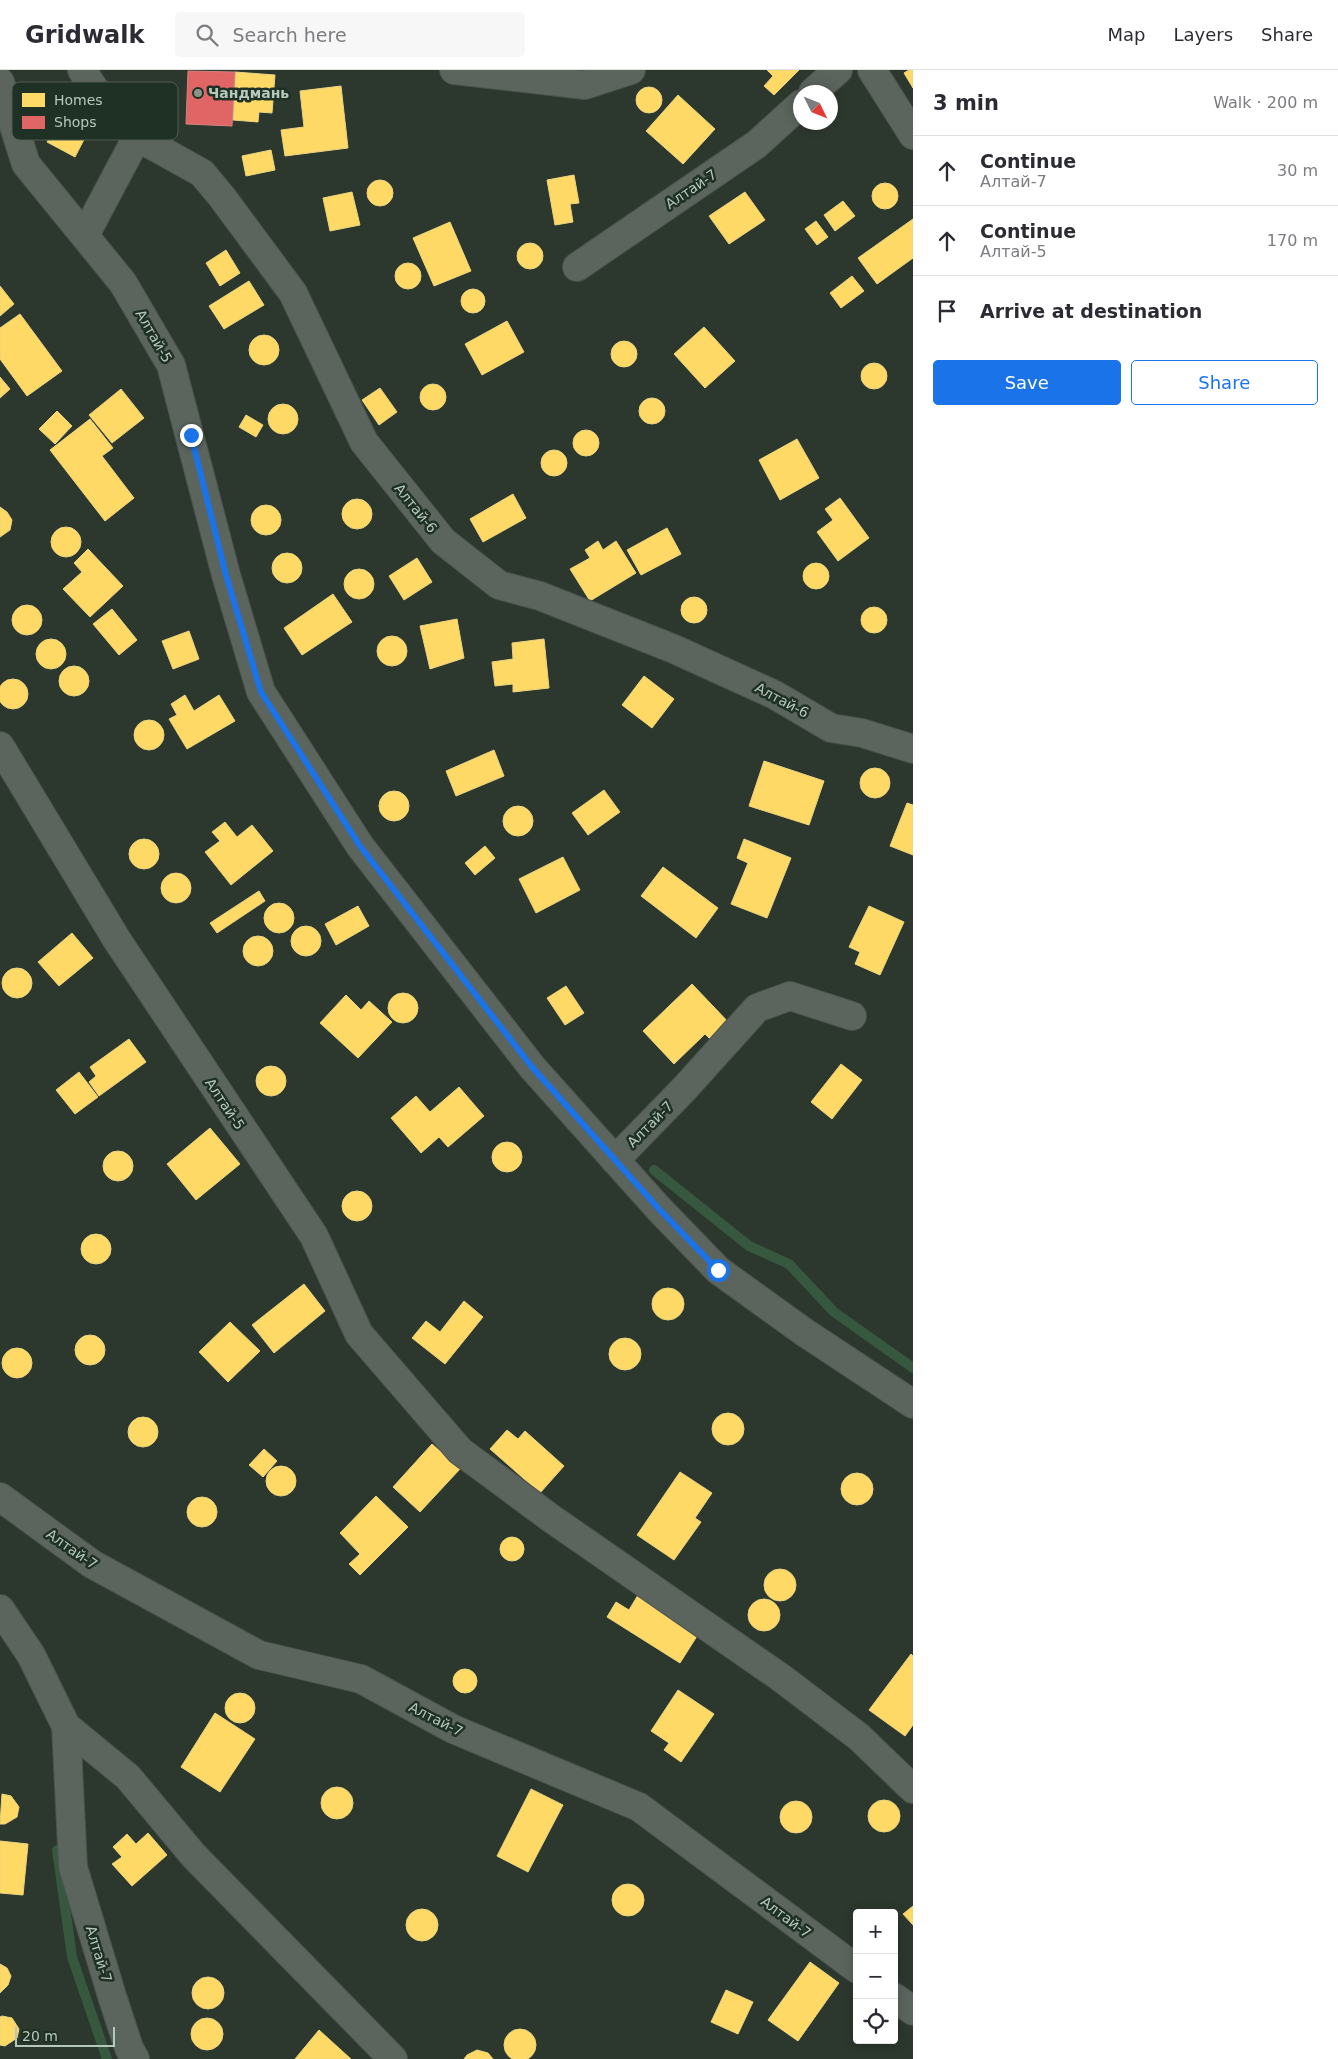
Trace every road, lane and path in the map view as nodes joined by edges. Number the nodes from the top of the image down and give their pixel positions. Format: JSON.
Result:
{"nodes":[{"id":1,"x":82,"y":70,"type":"edge"},
{"id":2,"x":454,"y":70,"type":"edge"},
{"id":3,"x":631,"y":70,"type":"edge"},
{"id":4,"x":838,"y":70,"type":"edge"},
{"id":5,"x":872,"y":70,"type":"edge"},
{"id":6,"x":0,"y":82,"type":"edge"},
{"id":7,"x":90,"y":82,"type":"edge"},
{"id":8,"x":821,"y":85,"type":"edge"},
{"id":9,"x":793,"y":111,"type":"edge"},
{"id":10,"x":12,"y":120,"type":"edge"},
{"id":11,"x":913,"y":135,"type":"edge"},
{"id":12,"x":18,"y":140,"type":"edge"},
{"id":13,"x":135,"y":140,"type":"edge"},
{"id":14,"x":142,"y":140,"type":"edge"},
{"id":15,"x":85,"y":235,"type":"junction"},
{"id":16,"x":577,"y":267,"type":"dead end"},
{"id":17,"x":0,"y":746,"type":"edge"},
{"id":18,"x":913,"y":749,"type":"edge"},
{"id":19,"x":852,"y":1016,"type":"dead end"},
{"id":20,"x":614,"y":1160,"type":"junction"},
{"id":21,"x":913,"y":1404,"type":"edge"},
{"id":22,"x":0,"y":1497,"type":"edge"},
{"id":23,"x":0,"y":1609,"type":"edge"},
{"id":24,"x":66,"y":1726,"type":"junction"},
{"id":25,"x":913,"y":1790,"type":"edge"},
{"id":26,"x":853,"y":1966,"type":"edge"},
{"id":27,"x":897,"y":1999,"type":"edge"},
{"id":28,"x":913,"y":2011,"type":"edge"},
{"id":29,"x":135,"y":2059,"type":"edge"},
{"id":30,"x":393,"y":2059,"type":"edge"}],
"edges":[{"from":1,"to":7,"type":"street","name":"Алтай-6"},
{"from":2,"to":3,"type":"street"},
{"from":4,"to":8,"type":"street"},
{"from":5,"to":11,"type":"street"},
{"from":6,"to":10,"type":"street","name":"Алтай-5"},
{"from":9,"to":16,"type":"street","name":"Алтай-7"},
{"from":12,"to":15,"type":"street","name":"Алтай-5"},
{"from":13,"to":15,"type":"street"},
{"from":14,"to":18,"type":"street","name":"Алтай-6"},
{"from":15,"to":20,"type":"street","name":"Алтай-5"},
{"from":17,"to":25,"type":"street","name":"Алтай-5"},
{"from":19,"to":20,"type":"street","name":"Алтай-7"},
{"from":20,"to":21,"type":"street"},
{"from":22,"to":26,"type":"street","name":"Алтай-7"},
{"from":23,"to":24,"type":"street","name":"Алтай-7"},
{"from":24,"to":29,"type":"street","name":"Алтай-7"},
{"from":24,"to":30,"type":"street","name":"Алтай-7"},
{"from":27,"to":28,"type":"street"}]}
